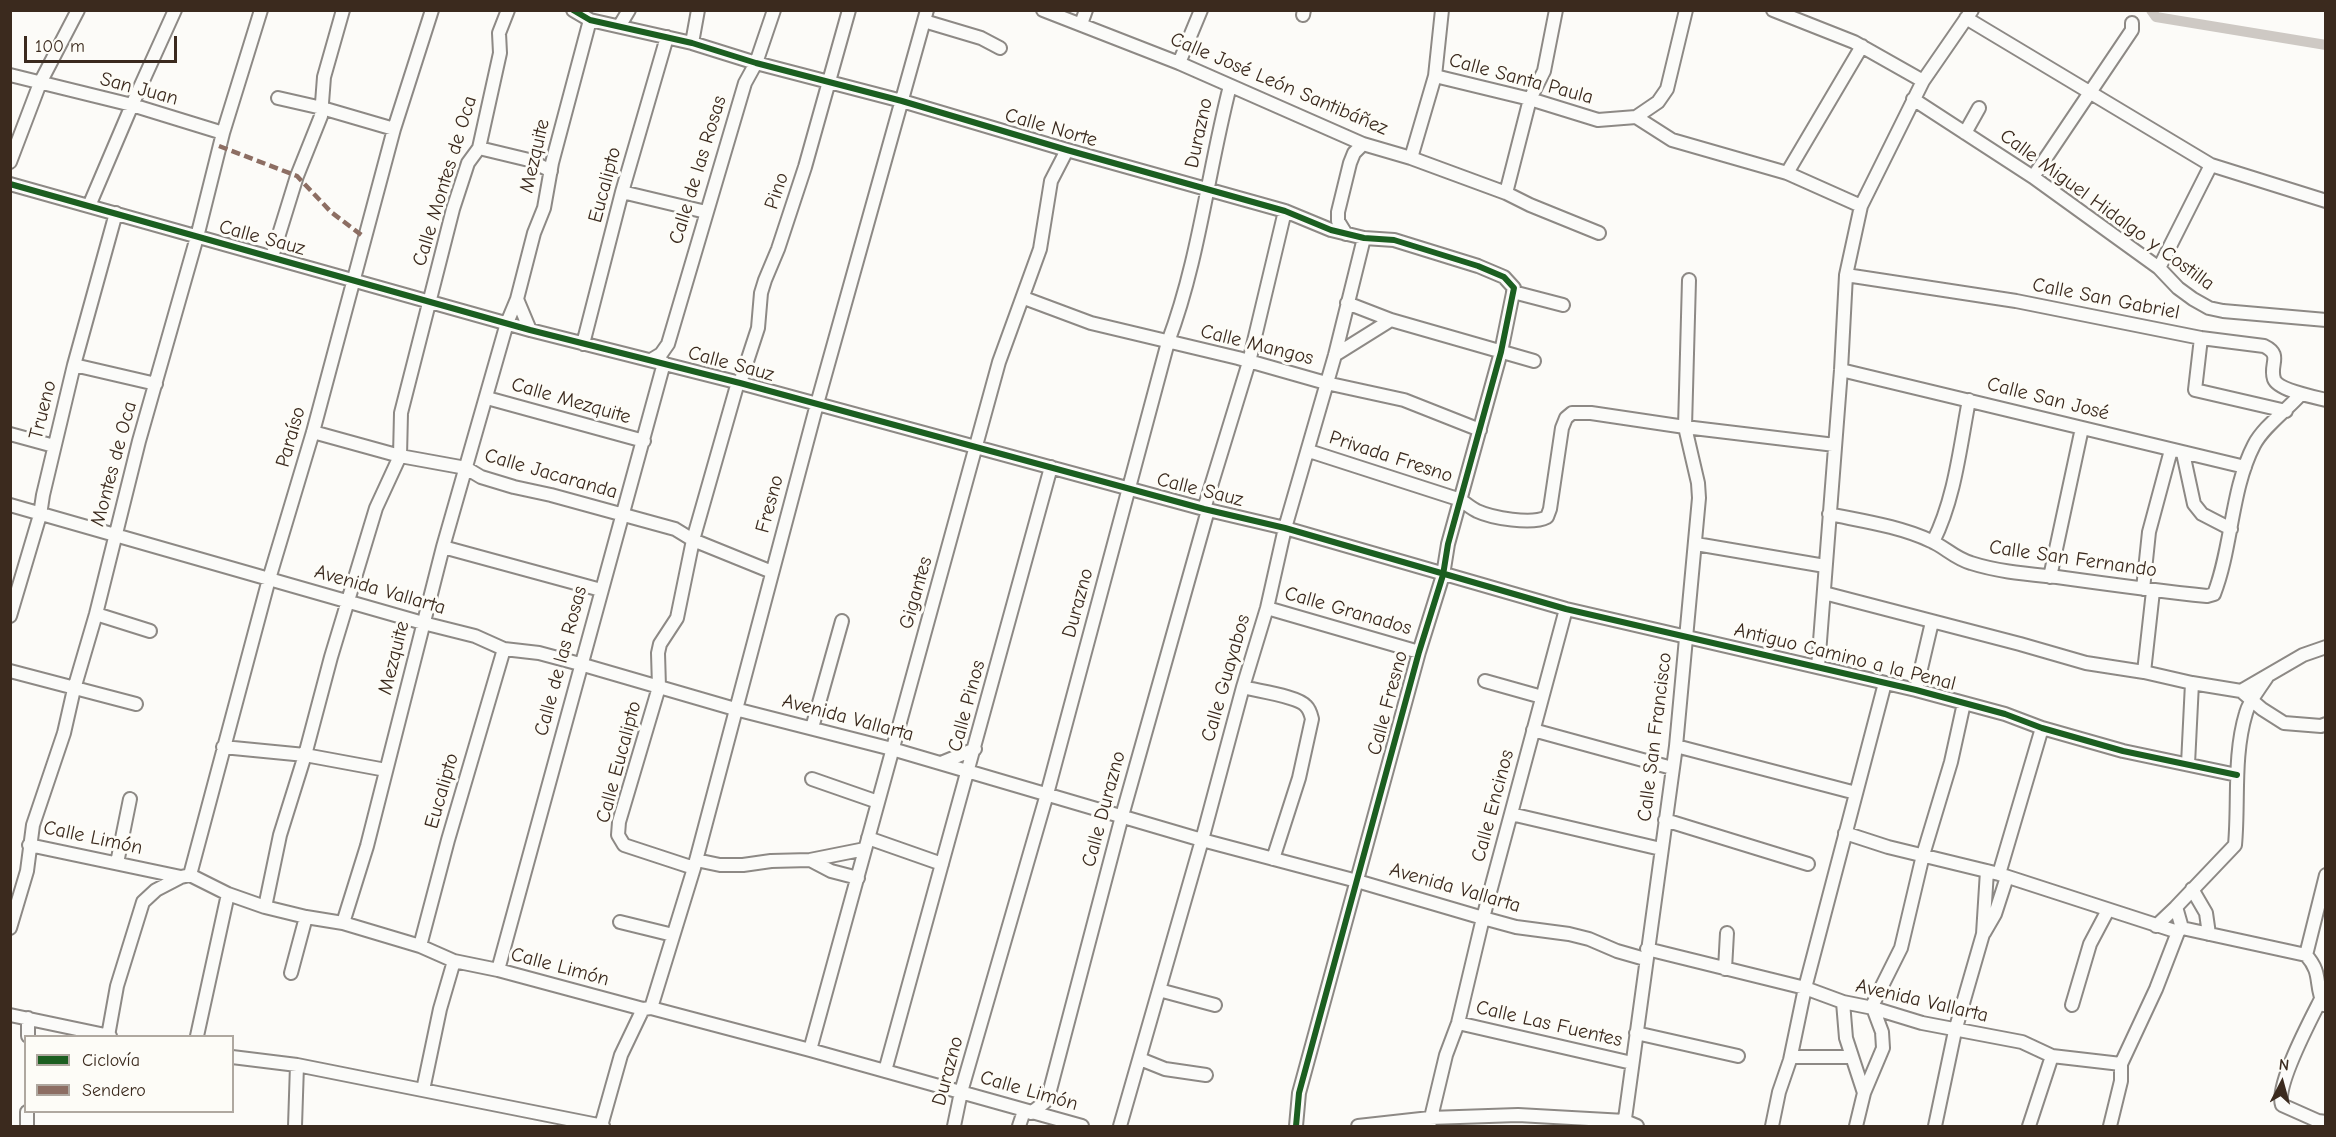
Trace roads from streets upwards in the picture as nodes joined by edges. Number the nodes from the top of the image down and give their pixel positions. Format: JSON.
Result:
{"nodes":[{"id":1,"x":78,"y":10,"type":"edge"},
{"id":2,"x":175,"y":10,"type":"edge"},
{"id":3,"x":261,"y":10,"type":"edge"},
{"id":4,"x":343,"y":10,"type":"edge"},
{"id":5,"x":432,"y":10,"type":"edge"},
{"id":6,"x":508,"y":10,"type":"edge"},
{"id":7,"x":573,"y":10,"type":"edge"},
{"id":8,"x":628,"y":10,"type":"edge"},
{"id":9,"x":698,"y":10,"type":"edge"},
{"id":10,"x":774,"y":10,"type":"edge"},
{"id":11,"x":849,"y":10,"type":"edge"},
{"id":12,"x":1043,"y":10,"type":"edge"},
{"id":13,"x":1086,"y":10,"type":"edge"},
{"id":14,"x":1201,"y":10,"type":"edge"},
{"id":15,"x":1442,"y":10,"type":"edge"},
{"id":16,"x":1556,"y":10,"type":"edge"},
{"id":17,"x":1686,"y":10,"type":"edge"},
{"id":18,"x":1773,"y":10,"type":"edge"},
{"id":19,"x":1969,"y":14,"type":"edge"},
{"id":20,"x":925,"y":16,"type":"edge"},
{"id":21,"x":590,"y":20,"type":"junction"},
{"id":22,"x":2132,"y":23,"type":"dead end"},
{"id":23,"x":1081,"y":24,"type":"junction"},
{"id":24,"x":620,"y":25,"type":"junction"},
{"id":25,"x":667,"y":37,"type":"junction"},
{"id":26,"x":692,"y":43,"type":"junction"},
{"id":27,"x":1862,"y":46,"type":"junction"},
{"id":28,"x":1000,"y":48,"type":"dead end"},
{"id":29,"x":756,"y":63,"type":"junction"},
{"id":30,"x":1179,"y":63,"type":"junction"},
{"id":31,"x":10,"y":75,"type":"edge"},
{"id":32,"x":1435,"y":76,"type":"junction"},
{"id":33,"x":828,"y":81,"type":"junction"},
{"id":34,"x":1923,"y":81,"type":"junction"},
{"id":35,"x":40,"y":83,"type":"junction"},
{"id":36,"x":1230,"y":86,"type":"junction"},
{"id":37,"x":2090,"y":93,"type":"junction"},
{"id":38,"x":278,"y":98,"type":"dead end"},
{"id":39,"x":1530,"y":99,"type":"junction"},
{"id":40,"x":1913,"y":99,"type":"junction"},
{"id":41,"x":902,"y":102,"type":"junction"},
{"id":42,"x":132,"y":105,"type":"junction"},
{"id":43,"x":322,"y":108,"type":"junction"},
{"id":44,"x":1979,"y":108,"type":"dead end"},
{"id":45,"x":1636,"y":117,"type":"junction"},
{"id":46,"x":394,"y":129,"type":"junction"},
{"id":47,"x":222,"y":133,"type":"junction"},
{"id":48,"x":1965,"y":133,"type":"junction"},
{"id":49,"x":1363,"y":144,"type":"junction"},
{"id":50,"x":479,"y":147,"type":"junction"},
{"id":51,"x":1066,"y":150,"type":"junction"},
{"id":52,"x":1411,"y":158,"type":"junction"},
{"id":53,"x":10,"y":162,"type":"edge"},
{"id":54,"x":2211,"y":165,"type":"junction"},
{"id":55,"x":551,"y":171,"type":"junction"},
{"id":56,"x":1787,"y":173,"type":"junction"},
{"id":57,"x":2034,"y":177,"type":"junction"},
{"id":58,"x":10,"y":184,"type":"edge"},
{"id":59,"x":1208,"y":189,"type":"junction"},
{"id":60,"x":622,"y":192,"type":"junction"},
{"id":61,"x":1506,"y":193,"type":"junction"},
{"id":62,"x":2325,"y":201,"type":"edge"},
{"id":63,"x":89,"y":206,"type":"junction"},
{"id":64,"x":1861,"y":206,"type":"junction"},
{"id":65,"x":1285,"y":211,"type":"junction"},
{"id":66,"x":706,"y":212,"type":"junction"},
{"id":67,"x":1338,"y":212,"type":"junction"},
{"id":68,"x":116,"y":213,"type":"junction"},
{"id":69,"x":1316,"y":223,"type":"junction"},
{"id":70,"x":1599,"y":233,"type":"dead end"},
{"id":71,"x":1346,"y":234,"type":"junction"},
{"id":72,"x":197,"y":237,"type":"junction"},
{"id":73,"x":1364,"y":238,"type":"junction"},
{"id":74,"x":272,"y":257,"type":"junction"},
{"id":75,"x":2159,"y":268,"type":"junction"},
{"id":76,"x":1846,"y":275,"type":"junction"},
{"id":77,"x":1689,"y":280,"type":"dead end"},
{"id":78,"x":354,"y":281,"type":"junction"},
{"id":79,"x":1514,"y":290,"type":"junction"},
{"id":80,"x":1024,"y":298,"type":"junction"},
{"id":81,"x":517,"y":299,"type":"junction"},
{"id":82,"x":430,"y":301,"type":"junction"},
{"id":83,"x":1347,"y":303,"type":"junction"},
{"id":84,"x":1563,"y":306,"type":"dead end"},
{"id":85,"x":1391,"y":320,"type":"junction"},
{"id":86,"x":2325,"y":320,"type":"edge"},
{"id":87,"x":507,"y":323,"type":"junction"},
{"id":88,"x":530,"y":330,"type":"junction"},
{"id":89,"x":2201,"y":338,"type":"junction"},
{"id":90,"x":1167,"y":342,"type":"junction"},
{"id":91,"x":583,"y":344,"type":"junction"},
{"id":92,"x":668,"y":344,"type":"junction"},
{"id":93,"x":1501,"y":352,"type":"junction"},
{"id":94,"x":1335,"y":355,"type":"junction"},
{"id":95,"x":651,"y":360,"type":"junction"},
{"id":96,"x":1534,"y":361,"type":"dead end"},
{"id":97,"x":1249,"y":362,"type":"junction"},
{"id":98,"x":668,"y":364,"type":"junction"},
{"id":99,"x":74,"y":365,"type":"junction"},
{"id":100,"x":1841,"y":370,"type":"junction"},
{"id":101,"x":739,"y":382,"type":"junction"},
{"id":102,"x":1326,"y":383,"type":"junction"},
{"id":103,"x":156,"y":384,"type":"junction"},
{"id":104,"x":2301,"y":394,"type":"junction"},
{"id":105,"x":488,"y":398,"type":"junction"},
{"id":106,"x":1969,"y":400,"type":"junction"},
{"id":107,"x":2325,"y":400,"type":"edge"},
{"id":108,"x":817,"y":404,"type":"junction"},
{"id":109,"x":2286,"y":411,"type":"junction"},
{"id":110,"x":1685,"y":427,"type":"junction"},
{"id":111,"x":2082,"y":428,"type":"junction"},
{"id":112,"x":1480,"y":430,"type":"junction"},
{"id":113,"x":314,"y":432,"type":"junction"},
{"id":114,"x":10,"y":434,"type":"edge"},
{"id":115,"x":644,"y":441,"type":"junction"},
{"id":116,"x":1835,"y":445,"type":"junction"},
{"id":117,"x":54,"y":446,"type":"junction"},
{"id":118,"x":977,"y":447,"type":"junction"},
{"id":119,"x":1308,"y":451,"type":"junction"},
{"id":120,"x":2177,"y":452,"type":"junction"},
{"id":121,"x":400,"y":456,"type":"junction"},
{"id":122,"x":1051,"y":467,"type":"junction"},
{"id":123,"x":2245,"y":467,"type":"junction"},
{"id":124,"x":465,"y":468,"type":"junction"},
{"id":125,"x":1129,"y":489,"type":"junction"},
{"id":126,"x":1461,"y":500,"type":"junction"},
{"id":127,"x":10,"y":505,"type":"edge"},
{"id":128,"x":1206,"y":509,"type":"junction"},
{"id":129,"x":622,"y":514,"type":"junction"},
{"id":130,"x":1828,"y":514,"type":"junction"},
{"id":131,"x":40,"y":515,"type":"junction"},
{"id":132,"x":1286,"y":528,"type":"junction"},
{"id":133,"x":2231,"y":529,"type":"junction"},
{"id":134,"x":115,"y":535,"type":"junction"},
{"id":135,"x":693,"y":540,"type":"junction"},
{"id":136,"x":1933,"y":542,"type":"junction"},
{"id":137,"x":1696,"y":544,"type":"junction"},
{"id":138,"x":443,"y":547,"type":"junction"},
{"id":139,"x":1825,"y":566,"type":"junction"},
{"id":140,"x":772,"y":572,"type":"junction"},
{"id":141,"x":1443,"y":575,"type":"junction"},
{"id":142,"x":2050,"y":577,"type":"junction"},
{"id":143,"x":269,"y":579,"type":"junction"},
{"id":144,"x":601,"y":590,"type":"junction"},
{"id":145,"x":2148,"y":590,"type":"junction"},
{"id":146,"x":1824,"y":593,"type":"junction"},
{"id":147,"x":348,"y":601,"type":"junction"},
{"id":148,"x":11,"y":608,"type":"edge"},
{"id":149,"x":1267,"y":608,"type":"junction"},
{"id":150,"x":1566,"y":609,"type":"junction"},
{"id":151,"x":96,"y":614,"type":"junction"},
{"id":152,"x":842,"y":621,"type":"dead end"},
{"id":153,"x":1932,"y":622,"type":"junction"},
{"id":154,"x":423,"y":623,"type":"junction"},
{"id":155,"x":150,"y":631,"type":"dead end"},
{"id":156,"x":1687,"y":636,"type":"junction"},
{"id":157,"x":2325,"y":647,"type":"edge"},
{"id":158,"x":504,"y":649,"type":"junction"},
{"id":159,"x":1419,"y":652,"type":"junction"},
{"id":160,"x":580,"y":664,"type":"junction"},
{"id":161,"x":1818,"y":667,"type":"junction"},
{"id":162,"x":10,"y":671,"type":"edge"},
{"id":163,"x":2144,"y":672,"type":"junction"},
{"id":164,"x":2267,"y":677,"type":"junction"},
{"id":165,"x":1485,"y":681,"type":"dead end"},
{"id":166,"x":1885,"y":683,"type":"junction"},
{"id":167,"x":2192,"y":683,"type":"junction"},
{"id":168,"x":659,"y":687,"type":"junction"},
{"id":169,"x":1243,"y":687,"type":"junction"},
{"id":170,"x":74,"y":689,"type":"junction"},
{"id":171,"x":1916,"y":690,"type":"junction"},
{"id":172,"x":2241,"y":691,"type":"junction"},
{"id":173,"x":1542,"y":697,"type":"junction"},
{"id":174,"x":2252,"y":701,"type":"junction"},
{"id":175,"x":1964,"y":703,"type":"junction"},
{"id":176,"x":136,"y":704,"type":"dead end"},
{"id":177,"x":735,"y":709,"type":"junction"},
{"id":178,"x":2325,"y":724,"type":"edge"},
{"id":179,"x":812,"y":728,"type":"junction"},
{"id":180,"x":2042,"y":728,"type":"junction"},
{"id":181,"x":1533,"y":730,"type":"junction"},
{"id":182,"x":1676,"y":746,"type":"junction"},
{"id":183,"x":223,"y":747,"type":"junction"},
{"id":184,"x":975,"y":749,"type":"junction"},
{"id":185,"x":892,"y":750,"type":"junction"},
{"id":186,"x":305,"y":754,"type":"junction"},
{"id":187,"x":941,"y":763,"type":"junction"},
{"id":188,"x":2188,"y":764,"type":"junction"},
{"id":189,"x":1672,"y":768,"type":"junction"},
{"id":190,"x":386,"y":770,"type":"junction"},
{"id":191,"x":969,"y":771,"type":"junction"},
{"id":192,"x":2237,"y":775,"type":"junction"},
{"id":193,"x":812,"y":779,"type":"dead end"},
{"id":194,"x":1856,"y":793,"type":"junction"},
{"id":195,"x":1047,"y":794,"type":"junction"},
{"id":196,"x":130,"y":799,"type":"dead end"},
{"id":197,"x":878,"y":802,"type":"junction"},
{"id":198,"x":1511,"y":814,"type":"junction"},
{"id":199,"x":1122,"y":816,"type":"junction"},
{"id":200,"x":1665,"y":820,"type":"junction"},
{"id":201,"x":1845,"y":833,"type":"junction"},
{"id":202,"x":1202,"y":840,"type":"junction"},
{"id":203,"x":866,"y":843,"type":"junction"},
{"id":204,"x":29,"y":845,"type":"junction"},
{"id":205,"x":1660,"y":849,"type":"junction"},
{"id":206,"x":1923,"y":855,"type":"junction"},
{"id":207,"x":1273,"y":859,"type":"junction"},
{"id":208,"x":810,"y":860,"type":"junction"},
{"id":209,"x":117,"y":863,"type":"junction"},
{"id":210,"x":695,"y":864,"type":"junction"},
{"id":211,"x":942,"y":864,"type":"junction"},
{"id":212,"x":1808,"y":864,"type":"dead end"},
{"id":213,"x":1998,"y":874,"type":"junction"},
{"id":214,"x":2325,"y":875,"type":"edge"},
{"id":215,"x":186,"y":876,"type":"junction"},
{"id":216,"x":858,"y":878,"type":"junction"},
{"id":217,"x":1357,"y":880,"type":"junction"},
{"id":218,"x":2192,"y":889,"type":"junction"},
{"id":219,"x":228,"y":894,"type":"junction"},
{"id":220,"x":15,"y":895,"type":"edge"},
{"id":221,"x":266,"y":907,"type":"junction"},
{"id":222,"x":2176,"y":907,"type":"junction"},
{"id":223,"x":2108,"y":910,"type":"junction"},
{"id":224,"x":306,"y":917,"type":"junction"},
{"id":225,"x":1483,"y":918,"type":"junction"},
{"id":226,"x":620,"y":922,"type":"dead end"},
{"id":227,"x":342,"y":923,"type":"junction"},
{"id":228,"x":2156,"y":926,"type":"junction"},
{"id":229,"x":10,"y":928,"type":"edge"},
{"id":230,"x":2180,"y":930,"type":"junction"},
{"id":231,"x":1727,"y":933,"type":"dead end"},
{"id":232,"x":1983,"y":934,"type":"junction"},
{"id":233,"x":2209,"y":934,"type":"junction"},
{"id":234,"x":673,"y":935,"type":"junction"},
{"id":235,"x":420,"y":946,"type":"junction"},
{"id":236,"x":1646,"y":954,"type":"junction"},
{"id":237,"x":2306,"y":955,"type":"junction"},
{"id":238,"x":454,"y":961,"type":"junction"},
{"id":239,"x":1725,"y":969,"type":"junction"},
{"id":240,"x":498,"y":970,"type":"junction"},
{"id":241,"x":291,"y":973,"type":"dead end"},
{"id":242,"x":1805,"y":988,"type":"junction"},
{"id":243,"x":1159,"y":990,"type":"junction"},
{"id":244,"x":1844,"y":1002,"type":"junction"},
{"id":245,"x":2323,"y":1003,"type":"edge"},
{"id":246,"x":1215,"y":1005,"type":"dead end"},
{"id":247,"x":2072,"y":1005,"type":"dead end"},
{"id":248,"x":1873,"y":1008,"type":"junction"},
{"id":249,"x":647,"y":1009,"type":"junction"},
{"id":250,"x":10,"y":1015,"type":"edge"},
{"id":251,"x":28,"y":1018,"type":"junction"},
{"id":252,"x":1458,"y":1023,"type":"junction"},
{"id":253,"x":1955,"y":1031,"type":"junction"},
{"id":254,"x":1636,"y":1033,"type":"junction"},
{"id":255,"x":28,"y":1035,"type":"edge"},
{"id":256,"x":104,"y":1035,"type":"edge"},
{"id":257,"x":109,"y":1035,"type":"edge"},
{"id":258,"x":196,"y":1035,"type":"edge"},
{"id":259,"x":810,"y":1050,"type":"junction"},
{"id":260,"x":234,"y":1056,"type":"edge"},
{"id":261,"x":1738,"y":1056,"type":"dead end"},
{"id":262,"x":1791,"y":1056,"type":"junction"},
{"id":263,"x":2052,"y":1056,"type":"junction"},
{"id":264,"x":1852,"y":1057,"type":"junction"},
{"id":265,"x":1140,"y":1059,"type":"junction"},
{"id":266,"x":1632,"y":1063,"type":"junction"},
{"id":267,"x":2121,"y":1064,"type":"junction"},
{"id":268,"x":297,"y":1065,"type":"junction"},
{"id":269,"x":885,"y":1071,"type":"junction"},
{"id":270,"x":1206,"y":1075,"type":"dead end"},
{"id":271,"x":423,"y":1090,"type":"junction"},
{"id":272,"x":961,"y":1092,"type":"junction"},
{"id":273,"x":1864,"y":1093,"type":"junction"},
{"id":274,"x":1049,"y":1094,"type":"junction"},
{"id":275,"x":1028,"y":1112,"type":"junction"},
{"id":276,"x":1572,"y":1118,"type":"junction"},
{"id":277,"x":1055,"y":1119,"type":"junction"},
{"id":278,"x":1429,"y":1122,"type":"edge"},
{"id":279,"x":2325,"y":1122,"type":"edge"},
{"id":280,"x":1624,"y":1124,"type":"edge"},
{"id":281,"x":295,"y":1126,"type":"edge"},
{"id":282,"x":602,"y":1126,"type":"edge"},
{"id":283,"x":954,"y":1126,"type":"edge"},
{"id":284,"x":1019,"y":1126,"type":"edge"},
{"id":285,"x":1082,"y":1126,"type":"edge"},
{"id":286,"x":1120,"y":1126,"type":"edge"},
{"id":287,"x":1296,"y":1126,"type":"edge"},
{"id":288,"x":1358,"y":1126,"type":"edge"},
{"id":289,"x":1583,"y":1126,"type":"edge"},
{"id":290,"x":1637,"y":1126,"type":"edge"},
{"id":291,"x":1772,"y":1126,"type":"edge"},
{"id":292,"x":1856,"y":1126,"type":"edge"},
{"id":293,"x":1935,"y":1126,"type":"edge"},
{"id":294,"x":2029,"y":1126,"type":"edge"},
{"id":295,"x":2110,"y":1126,"type":"edge"}],
"edges":[{"from":1,"to":35,"type":"street"},
{"from":2,"to":42,"type":"street"},
{"from":3,"to":47,"type":"street","name":"Montes de Oca"},
{"from":4,"to":43,"type":"street"},
{"from":5,"to":46,"type":"street","name":"Paraíso"},
{"from":6,"to":50,"type":"street","name":"Calle Montes de Oca"},
{"from":7,"to":21,"type":"street","name":"Calle Norte"},
{"from":8,"to":24,"type":"street"},
{"from":9,"to":26,"type":"street"},
{"from":10,"to":29,"type":"street","name":"Calle de las Rosas"},
{"from":11,"to":33,"type":"street","name":"Pino"},
{"from":12,"to":23,"type":"street","name":"Calle José León Santibáñez"},
{"from":13,"to":23,"type":"street"},
{"from":14,"to":30,"type":"street"},
{"from":15,"to":32,"type":"street","name":"Calle Santa Paula"},
{"from":16,"to":39,"type":"street"},
{"from":17,"to":45,"type":"street"},
{"from":18,"to":27,"type":"street"},
{"from":19,"to":34,"type":"street"},
{"from":19,"to":37,"type":"street"},
{"from":20,"to":28,"type":"street"},
{"from":20,"to":41,"type":"street","name":"Fresno"},
{"from":21,"to":24,"type":"street","name":"Calle Norte"},
{"from":21,"to":55,"type":"street","name":"Mezquite"},
{"from":22,"to":37,"type":"street"},
{"from":23,"to":30,"type":"street","name":"Calle José León Santibáñez"},
{"from":24,"to":25,"type":"street","name":"Calle Norte"},
{"from":25,"to":26,"type":"street","name":"Calle Norte"},
{"from":25,"to":60,"type":"street","name":"Eucalipto"},
{"from":26,"to":29,"type":"street","name":"Calle Norte"},
{"from":27,"to":34,"type":"street"},
{"from":27,"to":56,"type":"street"},
{"from":29,"to":33,"type":"street","name":"Calle Norte"},
{"from":29,"to":66,"type":"street","name":"Calle de las Rosas"},
{"from":30,"to":36,"type":"street","name":"Calle José León Santibáñez"},
{"from":31,"to":35,"type":"street","name":"San Juan"},
{"from":32,"to":39,"type":"street","name":"Calle Santa Paula"},
{"from":32,"to":52,"type":"street"},
{"from":33,"to":41,"type":"street","name":"Calle Norte"},
{"from":33,"to":101,"type":"street","name":"Pino"},
{"from":34,"to":40,"type":"street"},
{"from":35,"to":42,"type":"street","name":"San Juan"},
{"from":35,"to":53,"type":"street"},
{"from":36,"to":49,"type":"street","name":"Calle José León Santibáñez"},
{"from":36,"to":59,"type":"street","name":"Durazno"},
{"from":37,"to":54,"type":"street"},
{"from":37,"to":57,"type":"street"},
{"from":38,"to":43,"type":"street"},
{"from":39,"to":45,"type":"street","name":"Calle Santa Paula"},
{"from":39,"to":61,"type":"street"},
{"from":40,"to":48,"type":"street","name":"Calle Miguel Hidalgo y Costilla"},
{"from":40,"to":64,"type":"street"},
{"from":41,"to":51,"type":"street","name":"Calle Norte"},
{"from":41,"to":108,"type":"street","name":"Fresno"},
{"from":42,"to":47,"type":"street","name":"San Juan"},
{"from":42,"to":63,"type":"street"},
{"from":43,"to":46,"type":"street"},
{"from":43,"to":74,"type":"street"},
{"from":44,"to":48,"type":"street"},
{"from":45,"to":56,"type":"street"},
{"from":46,"to":78,"type":"street","name":"Paraíso"},
{"from":47,"to":72,"type":"street","name":"Montes de Oca"},
{"from":48,"to":57,"type":"street","name":"Calle Miguel Hidalgo y Costilla"},
{"from":49,"to":52,"type":"street","name":"Calle José León Santibáñez"},
{"from":49,"to":67,"type":"street"},
{"from":50,"to":55,"type":"street"},
{"from":50,"to":82,"type":"street","name":"Calle Montes de Oca"},
{"from":51,"to":59,"type":"street","name":"Calle Norte"},
{"from":51,"to":80,"type":"street","name":"Gigantes"},
{"from":52,"to":61,"type":"street","name":"Calle José León Santibáñez"},
{"from":54,"to":62,"type":"street"},
{"from":54,"to":75,"type":"street"},
{"from":55,"to":81,"type":"street","name":"Mezquite"},
{"from":56,"to":64,"type":"street"},
{"from":57,"to":75,"type":"street","name":"Calle Miguel Hidalgo y Costilla"},
{"from":58,"to":63,"type":"street","name":"Calle Sauz"},
{"from":59,"to":65,"type":"street","name":"Calle Norte"},
{"from":59,"to":90,"type":"street","name":"Durazno"},
{"from":60,"to":66,"type":"street"},
{"from":60,"to":91,"type":"street","name":"Eucalipto"},
{"from":61,"to":70,"type":"street","name":"Calle José León Santibáñez"},
{"from":63,"to":68,"type":"street","name":"Calle Sauz"},
{"from":64,"to":76,"type":"street"},
{"from":65,"to":69,"type":"street","name":"Calle Norte"},
{"from":65,"to":97,"type":"street","name":"Calle Durazno"},
{"from":66,"to":92,"type":"street","name":"Calle de las Rosas"},
{"from":67,"to":69,"type":"street"},
{"from":67,"to":71,"type":"street"},
{"from":68,"to":72,"type":"street","name":"Calle Sauz"},
{"from":68,"to":99,"type":"street","name":"Trueno"},
{"from":69,"to":71,"type":"street","name":"Calle Norte"},
{"from":71,"to":73,"type":"street","name":"Calle Norte"},
{"from":72,"to":74,"type":"street","name":"Calle Sauz"},
{"from":72,"to":103,"type":"street","name":"Montes de Oca"},
{"from":73,"to":79,"type":"street","name":"Calle Norte"},
{"from":73,"to":83,"type":"street","name":"Calle Guayabos"},
{"from":74,"to":78,"type":"street","name":"Calle Sauz"},
{"from":75,"to":86,"type":"street","name":"Calle Miguel Hidalgo y Costilla"},
{"from":76,"to":89,"type":"street","name":"Calle San Gabriel"},
{"from":76,"to":100,"type":"street"},
{"from":77,"to":110,"type":"street","name":"Calle San Francisco"},
{"from":78,"to":82,"type":"street","name":"Calle Sauz"},
{"from":78,"to":113,"type":"street","name":"Paraíso"},
{"from":79,"to":84,"type":"street","name":"Calle Norte"},
{"from":79,"to":93,"type":"street","name":"Calle Fresno"},
{"from":80,"to":90,"type":"street","name":"Calle Mangos"},
{"from":80,"to":118,"type":"street","name":"Gigantes"},
{"from":81,"to":87,"type":"street","name":"Mezquite"},
{"from":81,"to":88,"type":"street"},
{"from":82,"to":87,"type":"street","name":"Calle Sauz"},
{"from":82,"to":121,"type":"street","name":"Calle Montes de Oca"},
{"from":83,"to":85,"type":"street"},
{"from":83,"to":94,"type":"street","name":"Calle Guayabos"},
{"from":85,"to":93,"type":"street"},
{"from":85,"to":94,"type":"street"},
{"from":87,"to":88,"type":"street","name":"Calle Sauz"},
{"from":87,"to":105,"type":"street","name":"Mezquite"},
{"from":88,"to":91,"type":"street","name":"Calle Sauz"},
{"from":89,"to":104,"type":"street","name":"Calle San Gabriel"},
{"from":89,"to":109,"type":"street"},
{"from":90,"to":97,"type":"street","name":"Calle Mangos"},
{"from":90,"to":125,"type":"street","name":"Durazno"},
{"from":91,"to":95,"type":"street","name":"Calle Sauz"},
{"from":92,"to":95,"type":"street"},
{"from":92,"to":98,"type":"street"},
{"from":93,"to":96,"type":"street"},
{"from":93,"to":112,"type":"street","name":"Calle Fresno"},
{"from":94,"to":102,"type":"street","name":"Calle Guayabos"},
{"from":95,"to":98,"type":"street","name":"Calle Sauz"},
{"from":97,"to":102,"type":"street","name":"Calle Mangos"},
{"from":97,"to":128,"type":"street","name":"Calle Durazno"},
{"from":98,"to":101,"type":"street","name":"Calle Sauz"},
{"from":98,"to":115,"type":"street","name":"Calle de las Rosas"},
{"from":99,"to":103,"type":"street"},
{"from":99,"to":117,"type":"street","name":"Trueno"},
{"from":100,"to":106,"type":"street","name":"Calle San José"},
{"from":100,"to":116,"type":"street"},
{"from":101,"to":108,"type":"street","name":"Calle Sauz"},
{"from":101,"to":135,"type":"street","name":"Pino"},
{"from":102,"to":112,"type":"street","name":"Calle Mangos"},
{"from":102,"to":119,"type":"street","name":"Calle Guayabos"},
{"from":103,"to":134,"type":"street","name":"Montes de Oca"},
{"from":104,"to":107,"type":"street","name":"Calle San Gabriel"},
{"from":104,"to":109,"type":"street"},
{"from":105,"to":115,"type":"street","name":"Calle Mezquite"},
{"from":105,"to":124,"type":"street","name":"Mezquite"},
{"from":106,"to":111,"type":"street","name":"Calle San José"},
{"from":106,"to":136,"type":"street"},
{"from":108,"to":118,"type":"street","name":"Calle Sauz"},
{"from":108,"to":140,"type":"street","name":"Fresno"},
{"from":109,"to":123,"type":"street"},
{"from":110,"to":116,"type":"street"},
{"from":110,"to":126,"type":"street","name":"Privada Fresno"},
{"from":110,"to":137,"type":"street","name":"Calle San Francisco"},
{"from":111,"to":120,"type":"street","name":"Calle San José"},
{"from":111,"to":142,"type":"street"},
{"from":112,"to":126,"type":"street","name":"Calle Fresno"},
{"from":113,"to":121,"type":"street","name":"Calle Jacaranda"},
{"from":113,"to":143,"type":"street","name":"Paraíso"},
{"from":114,"to":117,"type":"street"},
{"from":115,"to":129,"type":"street","name":"Calle de las Rosas"},
{"from":116,"to":130,"type":"street"},
{"from":117,"to":131,"type":"street","name":"Trueno"},
{"from":118,"to":122,"type":"street","name":"Calle Sauz"},
{"from":118,"to":185,"type":"street","name":"Gigantes"},
{"from":119,"to":126,"type":"street","name":"Privada Fresno"},
{"from":119,"to":132,"type":"street","name":"Calle Guayabos"},
{"from":120,"to":123,"type":"street","name":"Calle San José"},
{"from":120,"to":133,"type":"street"},
{"from":120,"to":145,"type":"street"},
{"from":121,"to":124,"type":"street","name":"Calle Jacaranda"},
{"from":121,"to":147,"type":"street","name":"Calle Montes de Oca"},
{"from":122,"to":125,"type":"street","name":"Calle Sauz"},
{"from":122,"to":184,"type":"street","name":"Calle Pinos"},
{"from":123,"to":133,"type":"street"},
{"from":124,"to":129,"type":"street","name":"Calle Jacaranda"},
{"from":124,"to":138,"type":"street","name":"Mezquite"},
{"from":125,"to":128,"type":"street","name":"Calle Sauz"},
{"from":125,"to":195,"type":"street","name":"Durazno"},
{"from":126,"to":141,"type":"street","name":"Calle Fresno"},
{"from":127,"to":131,"type":"street","name":"Avenida Vallarta"},
{"from":128,"to":132,"type":"street","name":"Calle Sauz"},
{"from":128,"to":199,"type":"street","name":"Calle Durazno"},
{"from":129,"to":135,"type":"street","name":"Calle Jacaranda"},
{"from":129,"to":144,"type":"street","name":"Calle de las Rosas"},
{"from":130,"to":136,"type":"street","name":"Calle San Fernando"},
{"from":130,"to":139,"type":"street"},
{"from":131,"to":134,"type":"street","name":"Avenida Vallarta"},
{"from":131,"to":148,"type":"street","name":"Trueno"},
{"from":132,"to":141,"type":"street","name":"Calle Sauz"},
{"from":132,"to":149,"type":"street","name":"Calle Guayabos"},
{"from":133,"to":145,"type":"street","name":"Calle San Fernando"},
{"from":134,"to":143,"type":"street","name":"Avenida Vallarta"},
{"from":134,"to":151,"type":"street","name":"Montes de Oca"},
{"from":135,"to":140,"type":"street","name":"Calle Jacaranda"},
{"from":135,"to":168,"type":"street","name":"Calle Eucalipto"},
{"from":136,"to":142,"type":"street","name":"Calle San Fernando"},
{"from":137,"to":139,"type":"street"},
{"from":137,"to":156,"type":"street","name":"Calle San Francisco"},
{"from":138,"to":144,"type":"street"},
{"from":138,"to":154,"type":"street","name":"Mezquite"},
{"from":139,"to":146,"type":"street"},
{"from":140,"to":177,"type":"street","name":"Fresno"},
{"from":141,"to":150,"type":"street","name":"Antiguo Camino a la Penal"},
{"from":141,"to":159,"type":"street","name":"Calle Fresno"},
{"from":142,"to":145,"type":"street","name":"Calle San Fernando"},
{"from":143,"to":147,"type":"street","name":"Avenida Vallarta"},
{"from":143,"to":183,"type":"street","name":"Paraíso"},
{"from":144,"to":160,"type":"street","name":"Calle de las Rosas"},
{"from":145,"to":163,"type":"street"},
{"from":146,"to":153,"type":"street"},
{"from":146,"to":161,"type":"street"},
{"from":147,"to":154,"type":"street","name":"Avenida Vallarta"},
{"from":147,"to":186,"type":"street","name":"Calle Montes de Oca"},
{"from":149,"to":159,"type":"street","name":"Calle Granados"},
{"from":149,"to":169,"type":"street","name":"Calle Guayabos"},
{"from":150,"to":156,"type":"street","name":"Antiguo Camino a la Penal"},
{"from":150,"to":173,"type":"street","name":"Calle Encinos"},
{"from":151,"to":155,"type":"street"},
{"from":151,"to":170,"type":"street","name":"Montes de Oca"},
{"from":152,"to":179,"type":"street"},
{"from":153,"to":163,"type":"street"},
{"from":153,"to":171,"type":"street"},
{"from":154,"to":158,"type":"street","name":"Avenida Vallarta"},
{"from":154,"to":190,"type":"street","name":"Mezquite"},
{"from":156,"to":161,"type":"street","name":"Antiguo Camino a la Penal"},
{"from":156,"to":182,"type":"street","name":"Calle San Francisco"},
{"from":157,"to":164,"type":"street"},
{"from":158,"to":160,"type":"street","name":"Avenida Vallarta"},
{"from":158,"to":235,"type":"street","name":"Eucalipto"},
{"from":159,"to":217,"type":"street","name":"Calle Fresno"},
{"from":160,"to":168,"type":"street","name":"Avenida Vallarta"},
{"from":160,"to":240,"type":"street","name":"Calle de las Rosas"},
{"from":161,"to":166,"type":"street","name":"Antiguo Camino a la Penal"},
{"from":162,"to":170,"type":"street"},
{"from":163,"to":167,"type":"street"},
{"from":164,"to":172,"type":"street"},
{"from":164,"to":174,"type":"street"},
{"from":165,"to":173,"type":"street"},
{"from":166,"to":171,"type":"street","name":"Antiguo Camino a la Penal"},
{"from":166,"to":194,"type":"street"},
{"from":167,"to":172,"type":"street"},
{"from":167,"to":188,"type":"street"},
{"from":168,"to":177,"type":"street","name":"Avenida Vallarta"},
{"from":168,"to":210,"type":"street","name":"Calle Eucalipto"},
{"from":169,"to":202,"type":"street","name":"Calle Guayabos"},
{"from":169,"to":207,"type":"street"},
{"from":170,"to":176,"type":"street"},
{"from":170,"to":204,"type":"street","name":"Montes de Oca"},
{"from":171,"to":175,"type":"street","name":"Antiguo Camino a la Penal"},
{"from":172,"to":174,"type":"street"},
{"from":173,"to":181,"type":"street","name":"Calle Encinos"},
{"from":174,"to":178,"type":"street"},
{"from":174,"to":192,"type":"street"},
{"from":175,"to":180,"type":"street","name":"Antiguo Camino a la Penal"},
{"from":175,"to":206,"type":"street"},
{"from":177,"to":179,"type":"street","name":"Avenida Vallarta"},
{"from":177,"to":210,"type":"street","name":"Fresno"},
{"from":179,"to":185,"type":"street","name":"Avenida Vallarta"},
{"from":180,"to":188,"type":"street","name":"Antiguo Camino a la Penal"},
{"from":180,"to":213,"type":"street"},
{"from":181,"to":189,"type":"street"},
{"from":181,"to":198,"type":"street","name":"Calle Encinos"},
{"from":182,"to":189,"type":"street","name":"Calle San Francisco"},
{"from":182,"to":194,"type":"street"},
{"from":183,"to":186,"type":"street"},
{"from":183,"to":215,"type":"street","name":"Paraíso"},
{"from":184,"to":187,"type":"street"},
{"from":184,"to":191,"type":"street","name":"Calle Pinos"},
{"from":185,"to":187,"type":"street","name":"Avenida Vallarta"},
{"from":185,"to":197,"type":"street","name":"Gigantes"},
{"from":186,"to":190,"type":"street"},
{"from":186,"to":221,"type":"street","name":"Calle Montes de Oca"},
{"from":187,"to":191,"type":"street","name":"Avenida Vallarta"},
{"from":188,"to":192,"type":"street","name":"Antiguo Camino a la Penal"},
{"from":189,"to":200,"type":"street","name":"Calle San Francisco"},
{"from":190,"to":227,"type":"street","name":"Mezquite"},
{"from":191,"to":195,"type":"street","name":"Avenida Vallarta"},
{"from":191,"to":211,"type":"street","name":"Calle Pinos"},
{"from":192,"to":218,"type":"street"},
{"from":193,"to":197,"type":"street"},
{"from":194,"to":201,"type":"street"},
{"from":195,"to":199,"type":"street","name":"Avenida Vallarta"},
{"from":195,"to":272,"type":"street","name":"Durazno"},
{"from":196,"to":209,"type":"street"},
{"from":197,"to":203,"type":"street","name":"Gigantes"},
{"from":198,"to":205,"type":"street"},
{"from":198,"to":225,"type":"street","name":"Calle Encinos"},
{"from":199,"to":202,"type":"street","name":"Avenida Vallarta"},
{"from":199,"to":274,"type":"street","name":"Calle Durazno"},
{"from":200,"to":205,"type":"street","name":"Calle San Francisco"},
{"from":200,"to":212,"type":"street"},
{"from":201,"to":206,"type":"street"},
{"from":201,"to":242,"type":"street"},
{"from":202,"to":207,"type":"street","name":"Avenida Vallarta"},
{"from":202,"to":243,"type":"street","name":"Calle Guayabos"},
{"from":203,"to":208,"type":"street","name":"Calle Eucalipto"},
{"from":203,"to":211,"type":"street"},
{"from":203,"to":216,"type":"street","name":"Gigantes"},
{"from":204,"to":209,"type":"street","name":"Calle Limón"},
{"from":204,"to":220,"type":"street","name":"Montes de Oca"},
{"from":205,"to":236,"type":"street","name":"Calle San Francisco"},
{"from":206,"to":213,"type":"street"},
{"from":206,"to":248,"type":"street"},
{"from":207,"to":217,"type":"street","name":"Avenida Vallarta"},
{"from":208,"to":210,"type":"street","name":"Calle Eucalipto"},
{"from":208,"to":216,"type":"street"},
{"from":209,"to":215,"type":"street","name":"Calle Limón"},
{"from":210,"to":234,"type":"street","name":"Fresno"},
{"from":211,"to":269,"type":"street","name":"Calle Pinos"},
{"from":213,"to":223,"type":"street"},
{"from":213,"to":232,"type":"street"},
{"from":213,"to":232,"type":"street"},
{"from":214,"to":237,"type":"street"},
{"from":215,"to":219,"type":"street","name":"Calle Limón"},
{"from":215,"to":257,"type":"street"},
{"from":216,"to":259,"type":"street","name":"Gigantes"},
{"from":217,"to":225,"type":"street","name":"Avenida Vallarta"},
{"from":217,"to":287,"type":"street","name":"Calle Fresno"},
{"from":218,"to":222,"type":"street"},
{"from":218,"to":233,"type":"street"},
{"from":219,"to":221,"type":"street","name":"Calle Limón"},
{"from":219,"to":258,"type":"street"},
{"from":220,"to":229,"type":"street","name":"Montes de Oca"},
{"from":221,"to":224,"type":"street","name":"Calle Limón"},
{"from":222,"to":228,"type":"street"},
{"from":222,"to":230,"type":"street"},
{"from":223,"to":228,"type":"street"},
{"from":223,"to":247,"type":"street"},
{"from":224,"to":227,"type":"street","name":"Calle Limón"},
{"from":224,"to":241,"type":"street"},
{"from":225,"to":236,"type":"street","name":"Avenida Vallarta"},
{"from":225,"to":252,"type":"street","name":"Calle Encinos"},
{"from":226,"to":234,"type":"street"},
{"from":227,"to":235,"type":"street","name":"Calle Limón"},
{"from":228,"to":230,"type":"street"},
{"from":230,"to":233,"type":"street"},
{"from":230,"to":267,"type":"street"},
{"from":231,"to":239,"type":"street"},
{"from":232,"to":253,"type":"street"},
{"from":233,"to":237,"type":"street"},
{"from":234,"to":249,"type":"street","name":"Fresno"},
{"from":235,"to":238,"type":"street","name":"Calle Limón"},
{"from":236,"to":239,"type":"street","name":"Avenida Vallarta"},
{"from":236,"to":254,"type":"street","name":"Calle San Francisco"},
{"from":237,"to":245,"type":"street"},
{"from":238,"to":240,"type":"street","name":"Calle Limón"},
{"from":238,"to":271,"type":"street"},
{"from":239,"to":242,"type":"street","name":"Avenida Vallarta"},
{"from":240,"to":249,"type":"street","name":"Calle Limón"},
{"from":242,"to":244,"type":"street","name":"Avenida Vallarta"},
{"from":242,"to":262,"type":"street"},
{"from":243,"to":246,"type":"street"},
{"from":243,"to":265,"type":"street","name":"Calle Guayabos"},
{"from":244,"to":248,"type":"street","name":"Avenida Vallarta"},
{"from":244,"to":264,"type":"street"},
{"from":245,"to":279,"type":"street"},
{"from":248,"to":253,"type":"street","name":"Avenida Vallarta"},
{"from":248,"to":273,"type":"street"},
{"from":249,"to":259,"type":"street","name":"Calle Limón"},
{"from":249,"to":282,"type":"street","name":"Fresno"},
{"from":250,"to":251,"type":"street"},
{"from":251,"to":255,"type":"street"},
{"from":251,"to":256,"type":"street"},
{"from":252,"to":266,"type":"street","name":"Calle Las Fuentes"},
{"from":252,"to":278,"type":"street","name":"Calle Encinos"},
{"from":253,"to":263,"type":"street","name":"Avenida Vallarta"},
{"from":253,"to":293,"type":"street"},
{"from":254,"to":261,"type":"street"},
{"from":254,"to":266,"type":"street","name":"Calle San Francisco"},
{"from":259,"to":269,"type":"street","name":"Calle Limón"},
{"from":260,"to":268,"type":"street"},
{"from":262,"to":264,"type":"street"},
{"from":262,"to":291,"type":"street"},
{"from":263,"to":267,"type":"street","name":"Avenida Vallarta"},
{"from":263,"to":294,"type":"street"},
{"from":264,"to":273,"type":"street"},
{"from":265,"to":270,"type":"street"},
{"from":265,"to":286,"type":"street","name":"Calle Guayabos"},
{"from":266,"to":280,"type":"street","name":"Calle San Francisco"},
{"from":267,"to":295,"type":"street"},
{"from":268,"to":271,"type":"street"},
{"from":268,"to":281,"type":"street"},
{"from":269,"to":272,"type":"street","name":"Calle Limón"},
{"from":271,"to":282,"type":"street"},
{"from":272,"to":275,"type":"street","name":"Calle Limón"},
{"from":272,"to":283,"type":"street","name":"Durazno"},
{"from":273,"to":292,"type":"street"},
{"from":274,"to":275,"type":"street","name":"Calle Durazno"},
{"from":274,"to":277,"type":"street"},
{"from":275,"to":277,"type":"street","name":"Calle Limón"},
{"from":275,"to":284,"type":"street"},
{"from":276,"to":278,"type":"street"},
{"from":276,"to":280,"type":"street"},
{"from":276,"to":289,"type":"street"},
{"from":277,"to":285,"type":"street","name":"Calle Limón"},
{"from":278,"to":288,"type":"street"},
{"from":280,"to":290,"type":"street"}]}
